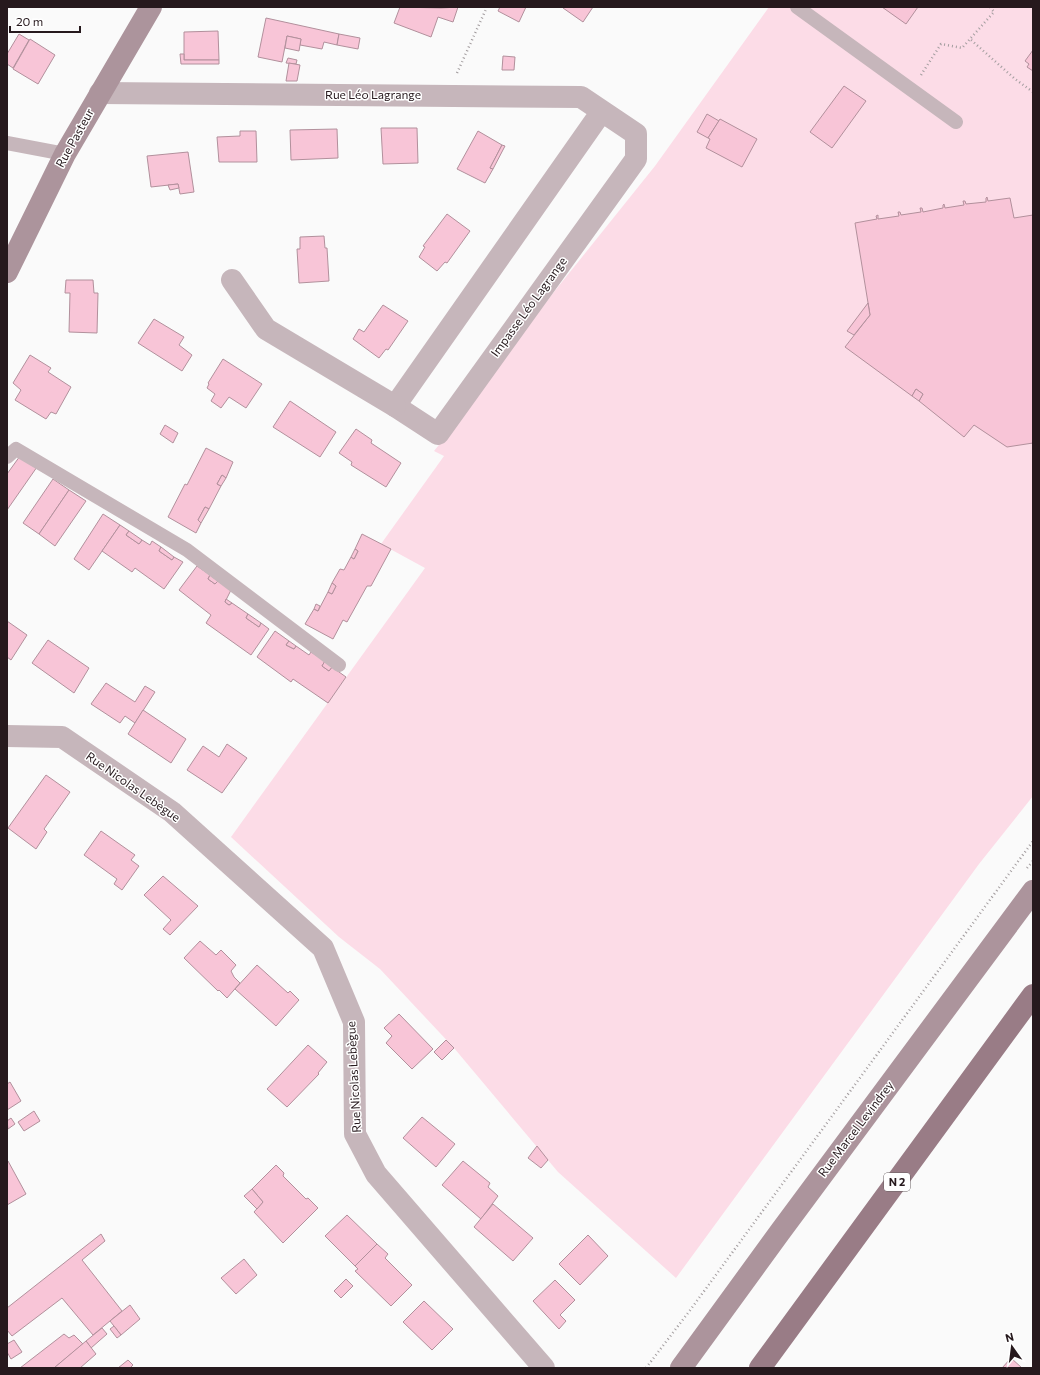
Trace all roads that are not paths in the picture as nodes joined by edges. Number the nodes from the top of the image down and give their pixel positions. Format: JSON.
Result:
{"nodes":[{"id":1,"x":151,"y":7,"type":"edge"},
{"id":2,"x":797,"y":7,"type":"edge"},
{"id":3,"x":100,"y":93,"type":"junction"},
{"id":4,"x":602,"y":111,"type":"junction"},
{"id":5,"x":956,"y":122,"type":"dead end"},
{"id":6,"x":636,"y":134,"type":"joint"},
{"id":7,"x":7,"y":143,"type":"edge"},
{"id":8,"x":65,"y":154,"type":"junction"},
{"id":9,"x":7,"y":272,"type":"edge"},
{"id":10,"x":232,"y":280,"type":"dead end"},
{"id":11,"x":395,"y":406,"type":"junction"},
{"id":12,"x":7,"y":458,"type":"edge"},
{"id":13,"x":339,"y":665,"type":"dead end"},
{"id":14,"x":7,"y":736,"type":"edge"},
{"id":15,"x":1033,"y":891,"type":"edge"},
{"id":16,"x":1033,"y":995,"type":"edge"},
{"id":17,"x":544,"y":1368,"type":"edge"},
{"id":18,"x":681,"y":1368,"type":"edge"},
{"id":19,"x":760,"y":1368,"type":"edge"}],
"edges":[{"from":1,"to":3,"type":"street","name":"Rue Pasteur"},
{"from":2,"to":5,"type":"lane"},
{"from":3,"to":4,"type":"street","name":"Rue Léo Lagrange"},
{"from":3,"to":8,"type":"street","name":"Rue Pasteur"},
{"from":4,"to":6,"type":"street","name":"Rue Léo Lagrange"},
{"from":4,"to":11,"type":"street"},
{"from":6,"to":11,"type":"street","name":"Impasse Léo Lagrange"},
{"from":7,"to":8,"type":"lane"},
{"from":8,"to":9,"type":"street","name":"Rue Pasteur"},
{"from":10,"to":11,"type":"street","name":"Impasse Léo Lagrange"},
{"from":12,"to":13,"type":"lane"},
{"from":14,"to":17,"type":"street","name":"Rue Nicolas Lebègue"},
{"from":15,"to":18,"type":"street","name":"Rue Marcel Levindrey"},
{"from":16,"to":19,"type":"main road","number":"N 2"}]}
